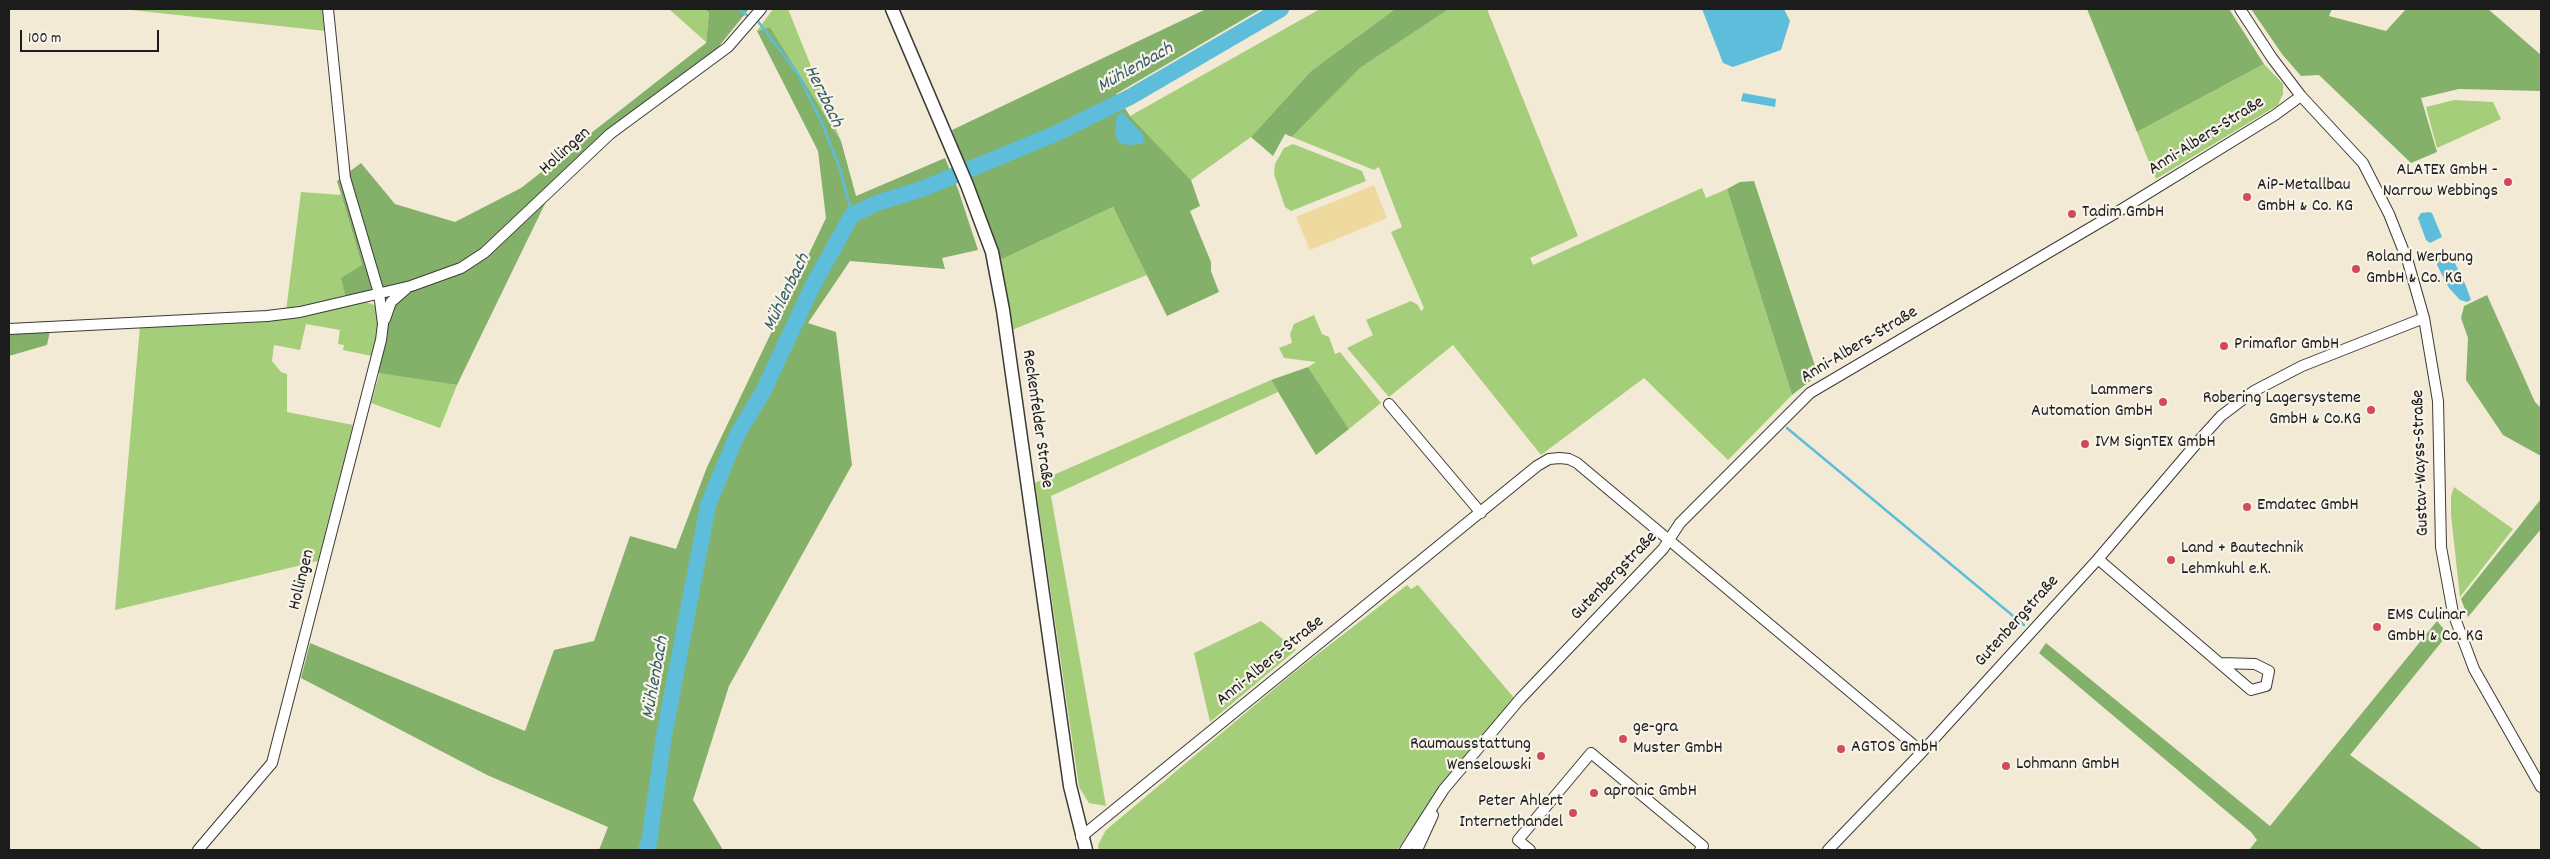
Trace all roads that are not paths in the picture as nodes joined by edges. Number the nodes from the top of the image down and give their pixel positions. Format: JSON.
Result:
{"nodes":[{"id":1,"x":328,"y":9,"type":"edge"},
{"id":2,"x":892,"y":9,"type":"edge"},
{"id":3,"x":2240,"y":9,"type":"edge"},
{"id":4,"x":759,"y":12,"type":"edge"},
{"id":5,"x":2301,"y":96,"type":"junction"},
{"id":6,"x":411,"y":286,"type":"junction"},
{"id":7,"x":379,"y":293,"type":"junction"},
{"id":8,"x":2424,"y":318,"type":"junction"},
{"id":9,"x":383,"y":324,"type":"junction"},
{"id":10,"x":9,"y":329,"type":"edge"},
{"id":11,"x":1389,"y":404,"type":"dead end"},
{"id":12,"x":1480,"y":513,"type":"junction"},
{"id":13,"x":1669,"y":540,"type":"junction"},
{"id":14,"x":2098,"y":559,"type":"junction"},
{"id":15,"x":2220,"y":663,"type":"dead end"},
{"id":16,"x":1922,"y":752,"type":"junction"},
{"id":17,"x":2541,"y":787,"type":"edge"},
{"id":18,"x":1444,"y":789,"type":"junction"},
{"id":19,"x":1081,"y":837,"type":"junction"},
{"id":20,"x":198,"y":850,"type":"edge"},
{"id":21,"x":1086,"y":850,"type":"edge"},
{"id":22,"x":1405,"y":850,"type":"edge"},
{"id":23,"x":1417,"y":850,"type":"edge"},
{"id":24,"x":1530,"y":850,"type":"edge"},
{"id":25,"x":1700,"y":850,"type":"edge"},
{"id":26,"x":1828,"y":850,"type":"edge"}],
"edges":[{"from":1,"to":7,"type":"street","name":"Hollingen"},
{"from":2,"to":19,"type":"street","name":"Reckenfelder Straße"},
{"from":3,"to":5,"type":"street","name":"Gustav-Wayss-Straße"},
{"from":4,"to":6,"type":"street","name":"Hollingen"},
{"from":5,"to":8,"type":"street","name":"Gustav-Wayss-Straße"},
{"from":5,"to":13,"type":"street","name":"Anni-Albers-Straße"},
{"from":6,"to":7,"type":"street","name":"Hollingen"},
{"from":6,"to":9,"type":"street"},
{"from":7,"to":9,"type":"street","name":"Hollingen"},
{"from":7,"to":10,"type":"street","name":"Hollingen"},
{"from":8,"to":14,"type":"street","name":"Gutenbergstraße"},
{"from":8,"to":17,"type":"street","name":"Gustav-Wayss-Straße"},
{"from":9,"to":20,"type":"street","name":"Hollingen"},
{"from":11,"to":12,"type":"street"},
{"from":12,"to":13,"type":"street","name":"Anni-Albers-Straße"},
{"from":12,"to":19,"type":"street","name":"Anni-Albers-Straße"},
{"from":13,"to":16,"type":"street","name":"Gutenbergstraße"},
{"from":13,"to":18,"type":"street","name":"Gutenbergstraße"},
{"from":14,"to":15,"type":"street"},
{"from":14,"to":16,"type":"street","name":"Gutenbergstraße"},
{"from":16,"to":26,"type":"street","name":"Gutenbergstraße"},
{"from":18,"to":22,"type":"street","name":"Gutenbergstraße"},
{"from":18,"to":23,"type":"street","name":"Gutenbergstraße"},
{"from":19,"to":21,"type":"street","name":"Reckenfelder Straße"},
{"from":24,"to":25,"type":"street"}]}
